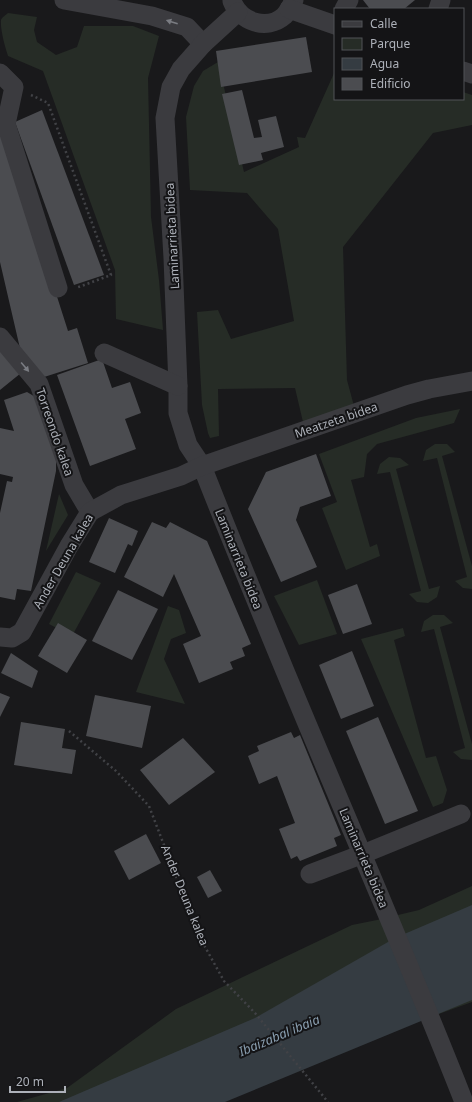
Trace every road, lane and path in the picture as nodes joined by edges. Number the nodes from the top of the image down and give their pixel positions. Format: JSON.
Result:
{"nodes":[{"id":1,"x":65,"y":0,"type":"edge"},
{"id":2,"x":292,"y":5,"type":"edge"},
{"id":3,"x":235,"y":6,"type":"edge"},
{"id":4,"x":334,"y":25,"type":"edge"},
{"id":5,"x":203,"y":44,"type":"junction"},
{"id":6,"x":0,"y":73,"type":"edge"},
{"id":7,"x":14,"y":87,"type":"junction"},
{"id":8,"x":67,"y":288,"type":"joint"},
{"id":9,"x":0,"y":337,"type":"edge"},
{"id":10,"x":104,"y":353,"type":"dead end"},
{"id":11,"x":472,"y":381,"type":"edge"},
{"id":12,"x":178,"y":386,"type":"junction"},
{"id":13,"x":202,"y":466,"type":"junction"},
{"id":14,"x":90,"y":512,"type":"junction"},
{"id":15,"x":0,"y":637,"type":"edge"},
{"id":16,"x":69,"y":730,"type":"dead end"},
{"id":17,"x":461,"y":814,"type":"dead end"},
{"id":18,"x":363,"y":854,"type":"junction"},
{"id":19,"x":310,"y":874,"type":"dead end"},
{"id":20,"x":328,"y":1102,"type":"edge"},
{"id":21,"x":464,"y":1102,"type":"edge"}],
"edges":[{"from":5,"to":1,"type":"street","one_way":true},
{"from":2,"to":3,"type":"street"},
{"from":2,"to":4,"type":"street"},
{"from":3,"to":5,"type":"street","name":"Laminarrieta bidea"},
{"from":5,"to":12,"type":"street","name":"Laminarrieta bidea"},
{"from":6,"to":7,"type":"street"},
{"from":7,"to":8,"type":"street"},
{"from":7,"to":8,"type":"path"},
{"from":9,"to":14,"type":"street","name":"Torreondo kalea","one_way":true},
{"from":10,"to":12,"type":"street"},
{"from":11,"to":13,"type":"street","name":"Meatzeta bidea"},
{"from":12,"to":13,"type":"street","name":"Laminarrieta bidea"},
{"from":13,"to":14,"type":"street","name":"Ander Deuna kalea"},
{"from":13,"to":18,"type":"street","name":"Laminarrieta bidea"},
{"from":14,"to":15,"type":"street","name":"Ander Deuna kalea"},
{"from":16,"to":20,"type":"path","name":"Ander Deuna kalea"},
{"from":17,"to":18,"type":"street"},
{"from":18,"to":19,"type":"street"},
{"from":18,"to":21,"type":"street","name":"Laminarrieta bidea"}]}
